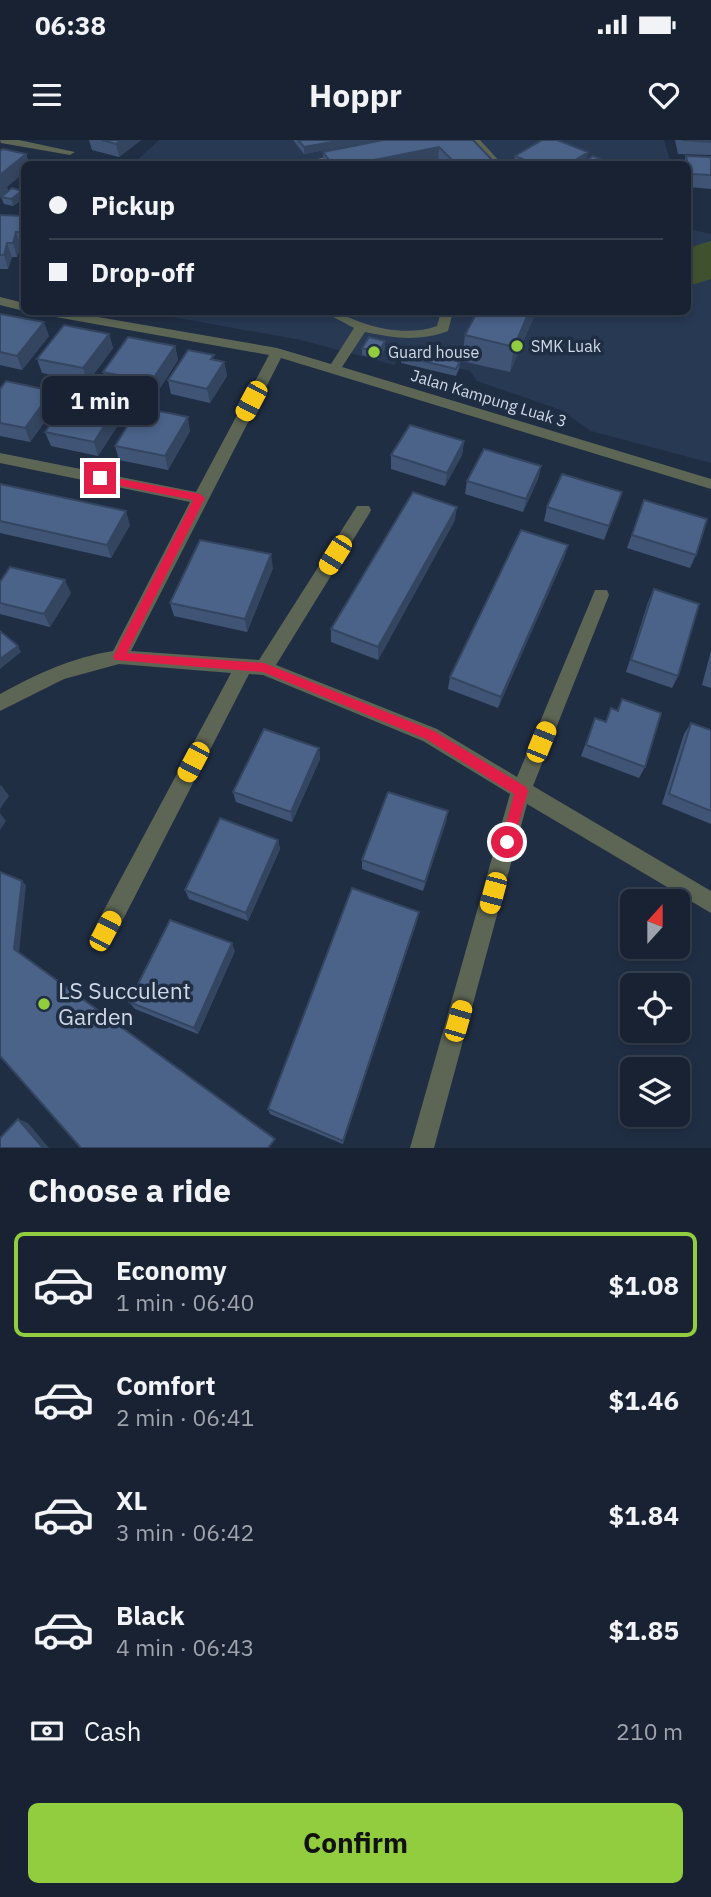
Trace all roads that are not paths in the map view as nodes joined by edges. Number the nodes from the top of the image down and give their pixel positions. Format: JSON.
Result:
{"nodes":[{"id":1,"x":1,"y":140,"type":"edge"},
{"id":2,"x":474,"y":140,"type":"edge"},
{"id":3,"x":69,"y":152,"type":"dead end"},
{"id":4,"x":359,"y":153,"type":"edge"},
{"id":5,"x":318,"y":161,"type":"edge"},
{"id":6,"x":494,"y":161,"type":"edge"},
{"id":7,"x":0,"y":301,"type":"edge"},
{"id":8,"x":21,"y":306,"type":"edge"},
{"id":9,"x":67,"y":315,"type":"edge"},
{"id":10,"x":341,"y":315,"type":"edge"},
{"id":11,"x":446,"y":315,"type":"edge"},
{"id":12,"x":361,"y":327,"type":"junction"},
{"id":13,"x":277,"y":352,"type":"junction"},
{"id":14,"x":334,"y":369,"type":"junction"},
{"id":15,"x":0,"y":458,"type":"edge"},
{"id":16,"x":711,"y":485,"type":"edge"},
{"id":17,"x":200,"y":498,"type":"junction"},
{"id":18,"x":363,"y":510,"type":"dead end"},
{"id":19,"x":600,"y":594,"type":"dead end"},
{"id":20,"x":119,"y":657,"type":"junction"},
{"id":21,"x":254,"y":667,"type":"junction"},
{"id":22,"x":0,"y":703,"type":"edge"},
{"id":23,"x":521,"y":791,"type":"junction"},
{"id":24,"x":711,"y":903,"type":"edge"},
{"id":25,"x":105,"y":931,"type":"dead end"},
{"id":26,"x":422,"y":1148,"type":"edge"}],
"edges":[{"from":1,"to":3,"type":"street"},
{"from":2,"to":6,"type":"street"},
{"from":4,"to":5,"type":"street"},
{"from":7,"to":8,"type":"street"},
{"from":9,"to":13,"type":"street","name":"Jalan Kampung Luak 3"},
{"from":10,"to":12,"type":"street"},
{"from":11,"to":12,"type":"street"},
{"from":12,"to":14,"type":"street"},
{"from":13,"to":14,"type":"street","name":"Jalan Kampung Luak 3"},
{"from":13,"to":17,"type":"street"},
{"from":14,"to":16,"type":"street","name":"Jalan Kampung Luak 3"},
{"from":15,"to":17,"type":"street"},
{"from":17,"to":20,"type":"street"},
{"from":18,"to":21,"type":"street"},
{"from":19,"to":23,"type":"street"},
{"from":20,"to":21,"type":"street"},
{"from":20,"to":22,"type":"street"},
{"from":21,"to":23,"type":"street"},
{"from":21,"to":25,"type":"street"},
{"from":23,"to":24,"type":"street"},
{"from":23,"to":26,"type":"street"}]}
